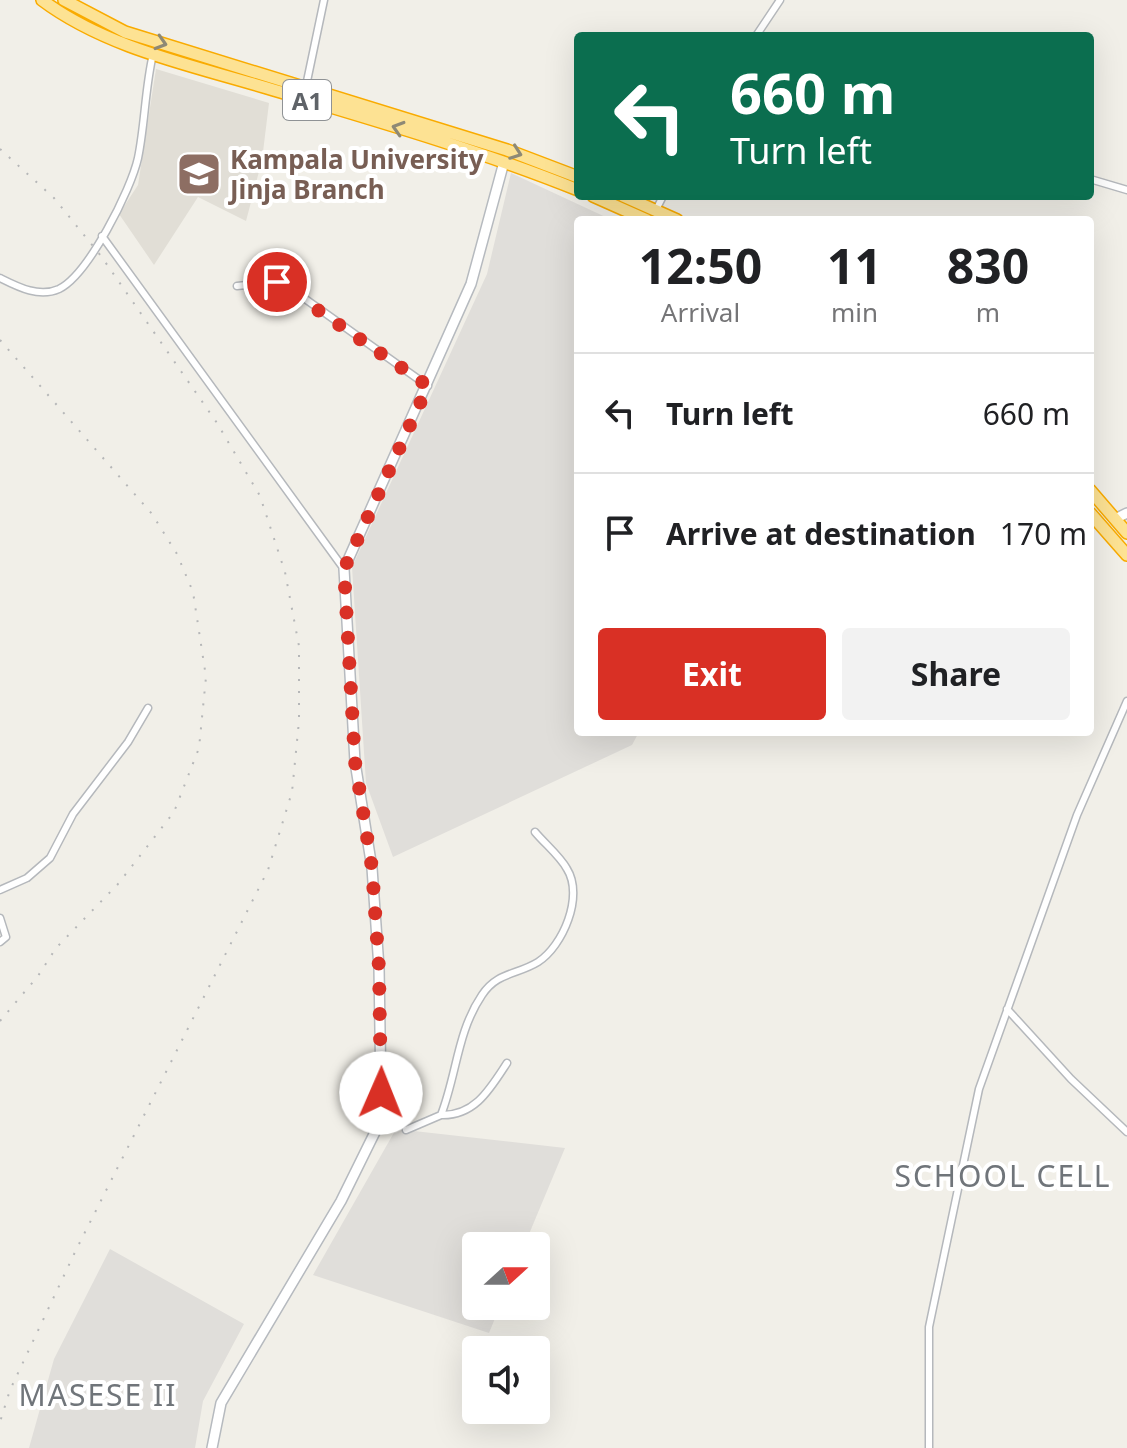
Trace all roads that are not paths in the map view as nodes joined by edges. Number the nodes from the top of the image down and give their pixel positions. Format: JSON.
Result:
{"nodes":[{"id":1,"x":42,"y":0,"type":"edge"},
{"id":2,"x":64,"y":0,"type":"edge"},
{"id":3,"x":324,"y":0,"type":"edge"},
{"id":4,"x":780,"y":0,"type":"edge"},
{"id":5,"x":759,"y":32,"type":"edge"},
{"id":6,"x":153,"y":54,"type":"junction"},
{"id":7,"x":306,"y":86,"type":"junction"},
{"id":8,"x":504,"y":162,"type":"junction"},
{"id":9,"x":574,"y":175,"type":"edge"},
{"id":10,"x":1094,"y":180,"type":"edge"},
{"id":11,"x":574,"y":188,"type":"edge"},
{"id":12,"x":1127,"y":190,"type":"edge"},
{"id":13,"x":602,"y":200,"type":"edge"},
{"id":14,"x":632,"y":200,"type":"edge"},
{"id":15,"x":661,"y":200,"type":"edge"},
{"id":16,"x":656,"y":210,"type":"junction"},
{"id":17,"x":638,"y":216,"type":"edge"},
{"id":18,"x":669,"y":216,"type":"edge"},
{"id":19,"x":102,"y":236,"type":"junction"},
{"id":20,"x":0,"y":278,"type":"edge"},
{"id":21,"x":237,"y":286,"type":"dead end"},
{"id":22,"x":428,"y":386,"type":"junction"},
{"id":23,"x":1094,"y":495,"type":"edge"},
{"id":24,"x":1127,"y":513,"type":"edge"},
{"id":25,"x":1094,"y":518,"type":"edge"},
{"id":26,"x":1115,"y":519,"type":"junction"},
{"id":27,"x":1127,"y":533,"type":"edge"},
{"id":28,"x":1127,"y":555,"type":"edge"},
{"id":29,"x":344,"y":569,"type":"junction"},
{"id":30,"x":1127,"y":701,"type":"edge"},
{"id":31,"x":148,"y":708,"type":"dead end"},
{"id":32,"x":535,"y":832,"type":"dead end"},
{"id":33,"x":0,"y":890,"type":"edge"},
{"id":34,"x":0,"y":918,"type":"edge"},
{"id":35,"x":0,"y":942,"type":"edge"},
{"id":36,"x":1007,"y":1009,"type":"junction"},
{"id":37,"x":507,"y":1063,"type":"dead end"},
{"id":38,"x":441,"y":1115,"type":"junction"},
{"id":39,"x":406,"y":1130,"type":"dead end"},
{"id":40,"x":1127,"y":1132,"type":"edge"},
{"id":41,"x":212,"y":1448,"type":"edge"},
{"id":42,"x":929,"y":1448,"type":"edge"}],
"edges":[{"from":1,"to":6,"type":"highway","number":"A1"},
{"from":2,"to":7,"type":"highway","number":"A1","one_way":true},
{"from":3,"to":7,"type":"street"},
{"from":4,"to":5,"type":"street"},
{"from":8,"to":6,"type":"highway","number":"A1","one_way":true},
{"from":6,"to":19,"type":"street"},
{"from":7,"to":9,"type":"highway","number":"A1","one_way":true},
{"from":8,"to":11,"type":"highway","number":"A1"},
{"from":8,"to":22,"type":"street"},
{"from":10,"to":12,"type":"street"},
{"from":13,"to":17,"type":"highway"},
{"from":14,"to":16,"type":"highway"},
{"from":15,"to":16,"type":"street"},
{"from":16,"to":18,"type":"highway"},
{"from":19,"to":20,"type":"street"},
{"from":19,"to":29,"type":"street"},
{"from":21,"to":22,"type":"street"},
{"from":22,"to":29,"type":"street"},
{"from":23,"to":26,"type":"highway"},
{"from":24,"to":26,"type":"street"},
{"from":25,"to":28,"type":"highway"},
{"from":26,"to":27,"type":"highway"},
{"from":29,"to":41,"type":"street"},
{"from":30,"to":36,"type":"street"},
{"from":31,"to":33,"type":"street"},
{"from":32,"to":38,"type":"street"},
{"from":34,"to":35,"type":"street"},
{"from":36,"to":40,"type":"street"},
{"from":36,"to":42,"type":"street"},
{"from":37,"to":38,"type":"street"},
{"from":38,"to":39,"type":"street"}]}
